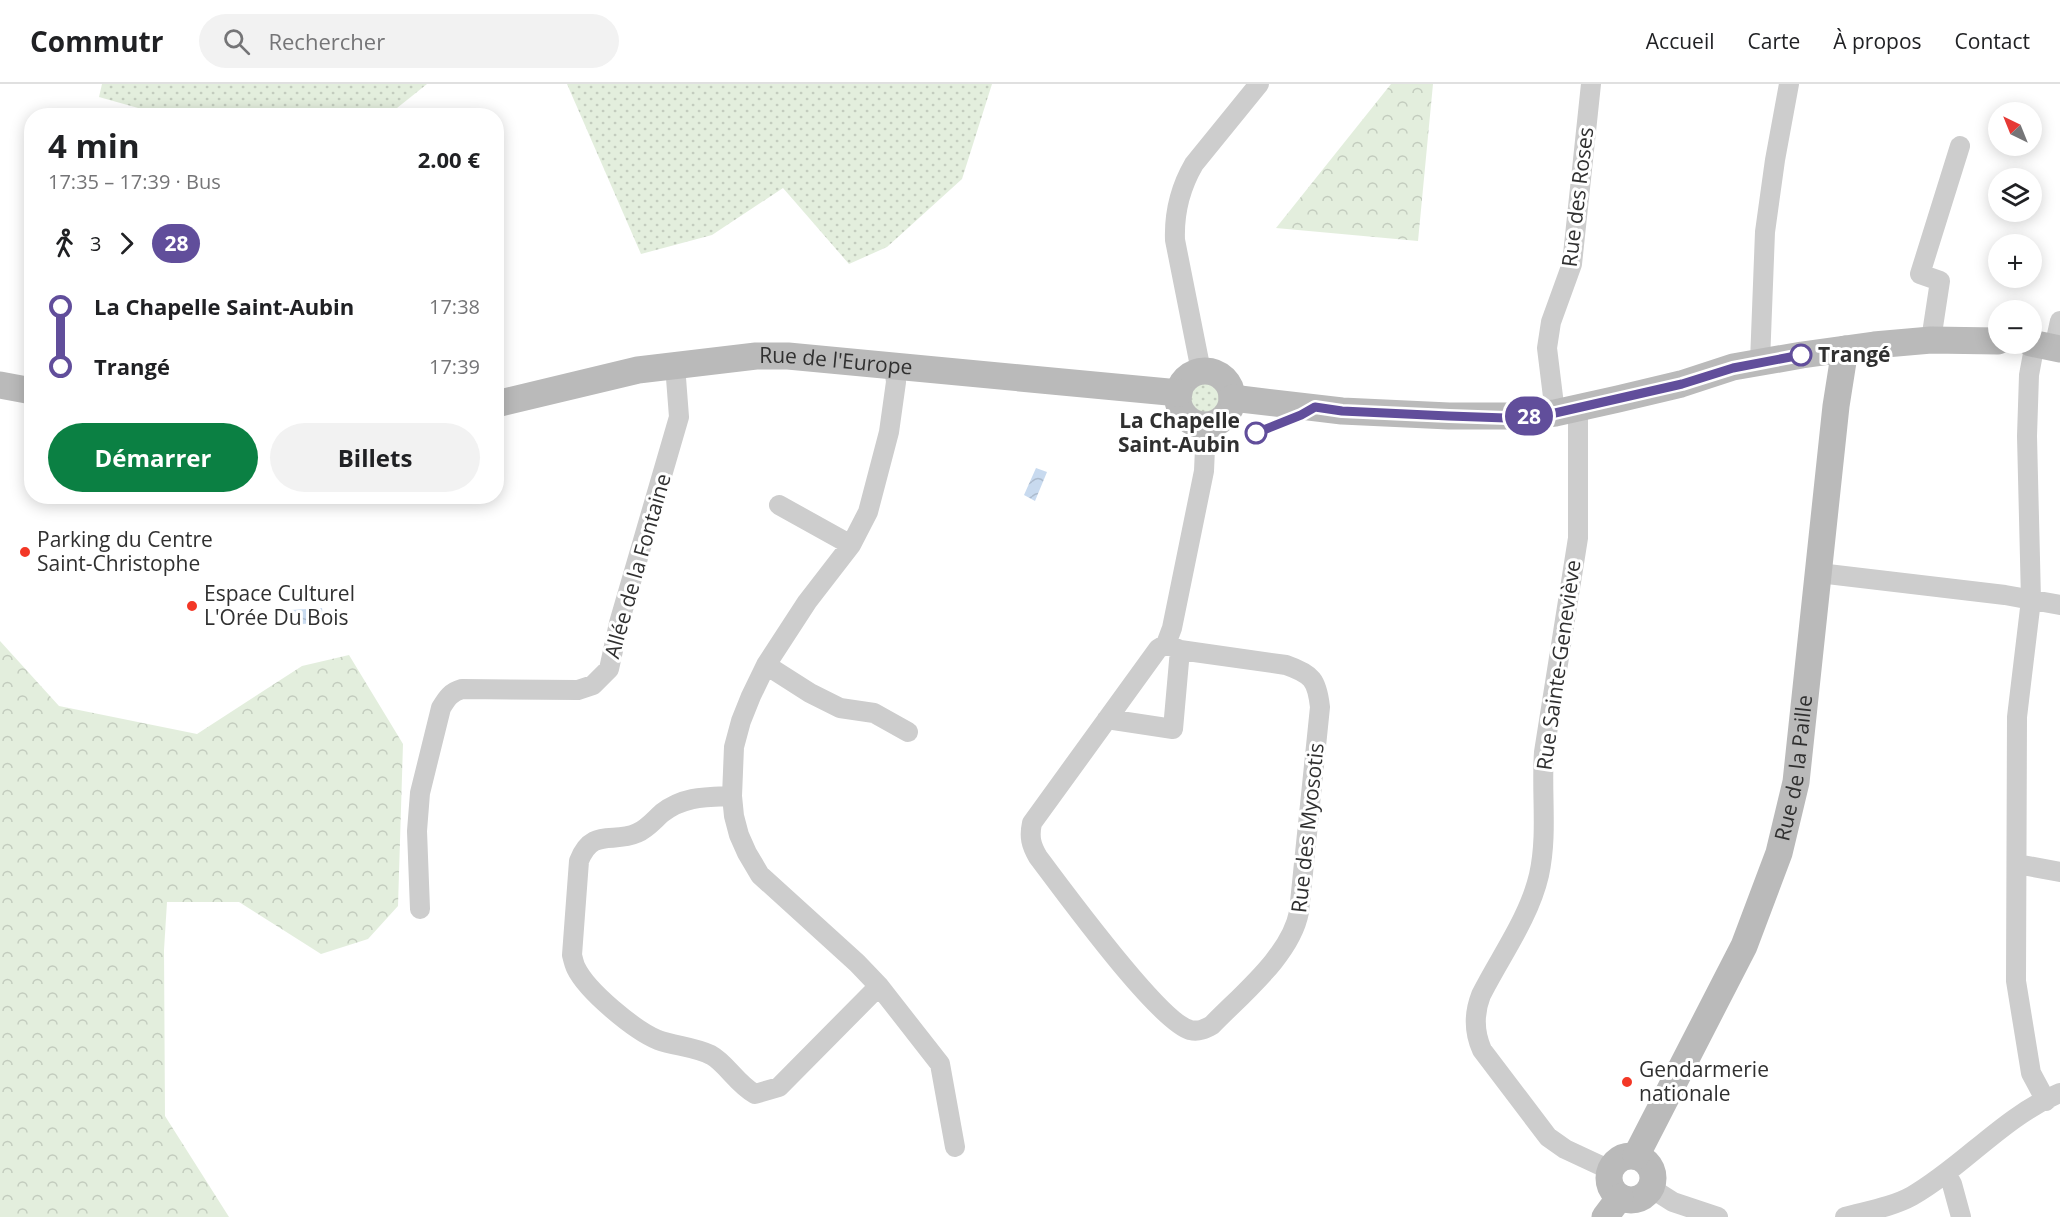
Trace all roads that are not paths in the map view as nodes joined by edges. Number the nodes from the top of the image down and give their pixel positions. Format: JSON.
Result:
{"nodes":[{"id":1,"x":1259,"y":84,"type":"edge"},
{"id":2,"x":1591,"y":84,"type":"edge"},
{"id":3,"x":1790,"y":84,"type":"edge"},
{"id":4,"x":1960,"y":146,"type":"dead end"},
{"id":5,"x":2060,"y":321,"type":"edge"},
{"id":6,"x":1931,"y":340,"type":"junction"},
{"id":7,"x":1988,"y":341,"type":"edge"},
{"id":8,"x":2045,"y":346,"type":"edge"},
{"id":9,"x":1845,"y":349,"type":"junction"},
{"id":10,"x":1760,"y":362,"type":"junction"},
{"id":11,"x":675,"y":365,"type":"junction"},
{"id":12,"x":894,"y":367,"type":"junction"},
{"id":13,"x":1201,"y":371,"type":"junction"},
{"id":14,"x":0,"y":384,"type":"edge"},
{"id":15,"x":24,"y":389,"type":"edge"},
{"id":16,"x":1179,"y":393,"type":"junction"},
{"id":17,"x":1232,"y":398,"type":"junction"},
{"id":18,"x":504,"y":402,"type":"edge"},
{"id":19,"x":1567,"y":411,"type":"junction"},
{"id":20,"x":1206,"y":425,"type":"junction"},
{"id":21,"x":779,"y":505,"type":"dead end"},
{"id":22,"x":850,"y":545,"type":"junction"},
{"id":23,"x":1819,"y":573,"type":"junction"},
{"id":24,"x":2031,"y":600,"type":"junction"},
{"id":25,"x":2060,"y":605,"type":"edge"},
{"id":26,"x":1173,"y":647,"type":"junction"},
{"id":27,"x":766,"y":665,"type":"junction"},
{"id":28,"x":1107,"y":719,"type":"junction"},
{"id":29,"x":908,"y":732,"type":"dead end"},
{"id":30,"x":732,"y":796,"type":"junction"},
{"id":31,"x":2016,"y":864,"type":"junction"},
{"id":32,"x":2060,"y":872,"type":"edge"},
{"id":33,"x":420,"y":909,"type":"dead end"},
{"id":34,"x":879,"y":986,"type":"junction"},
{"id":35,"x":2053,"y":1097,"type":"edge"},
{"id":36,"x":955,"y":1147,"type":"dead end"},
{"id":37,"x":1636,"y":1156,"type":"junction"},
{"id":38,"x":1610,"y":1170,"type":"junction"},
{"id":39,"x":1946,"y":1173,"type":"junction"},
{"id":40,"x":1651,"y":1188,"type":"junction"},
{"id":41,"x":1612,"y":1207,"type":"edge"},
{"id":42,"x":1718,"y":1217,"type":"edge"},
{"id":43,"x":1845,"y":1217,"type":"edge"},
{"id":44,"x":1961,"y":1217,"type":"edge"}],
"edges":[{"from":1,"to":13,"type":"street"},
{"from":2,"to":19,"type":"street","name":"Rue des Roses"},
{"from":3,"to":10,"type":"street"},
{"from":4,"to":6,"type":"street"},
{"from":5,"to":8,"type":"street"},
{"from":6,"to":7,"type":"street"},
{"from":6,"to":9,"type":"street"},
{"from":8,"to":24,"type":"street"},
{"from":9,"to":10,"type":"street"},
{"from":9,"to":23,"type":"street","name":"Rue de la Paille"},
{"from":10,"to":19,"type":"street"},
{"from":11,"to":12,"type":"street","name":"Rue de l'Europe"},
{"from":11,"to":18,"type":"street","name":"Rue de l'Europe"},
{"from":11,"to":33,"type":"street","name":"Allée de la Fontaine"},
{"from":12,"to":16,"type":"street","name":"Rue de l'Europe"},
{"from":12,"to":22,"type":"street"},
{"from":13,"to":16,"type":"street"},
{"from":13,"to":17,"type":"street"},
{"from":14,"to":15,"type":"street"},
{"from":16,"to":20,"type":"street"},
{"from":17,"to":19,"type":"street"},
{"from":17,"to":20,"type":"street"},
{"from":19,"to":38,"type":"street","name":"Rue Sainte-Geneviève"},
{"from":20,"to":26,"type":"street","name":"Rue des Myosotis"},
{"from":21,"to":22,"type":"street"},
{"from":22,"to":27,"type":"street"},
{"from":23,"to":24,"type":"street"},
{"from":23,"to":37,"type":"street","name":"Rue de la Paille"},
{"from":24,"to":25,"type":"street"},
{"from":24,"to":31,"type":"street"},
{"from":26,"to":28,"type":"street","name":"Rue des Myosotis"},
{"from":26,"to":28,"type":"street","name":"Rue des Myosotis"},
{"from":26,"to":28,"type":"street","name":"Rue des Myosotis"},
{"from":27,"to":29,"type":"street"},
{"from":27,"to":30,"type":"street"},
{"from":30,"to":34,"type":"street"},
{"from":30,"to":34,"type":"street"},
{"from":31,"to":32,"type":"street"},
{"from":31,"to":35,"type":"street"},
{"from":34,"to":36,"type":"street"},
{"from":35,"to":39,"type":"street"},
{"from":37,"to":38,"type":"street"},
{"from":37,"to":40,"type":"street"},
{"from":38,"to":41,"type":"street"},
{"from":39,"to":43,"type":"street"},
{"from":39,"to":44,"type":"street"},
{"from":40,"to":41,"type":"street"},
{"from":40,"to":42,"type":"street"}]}
